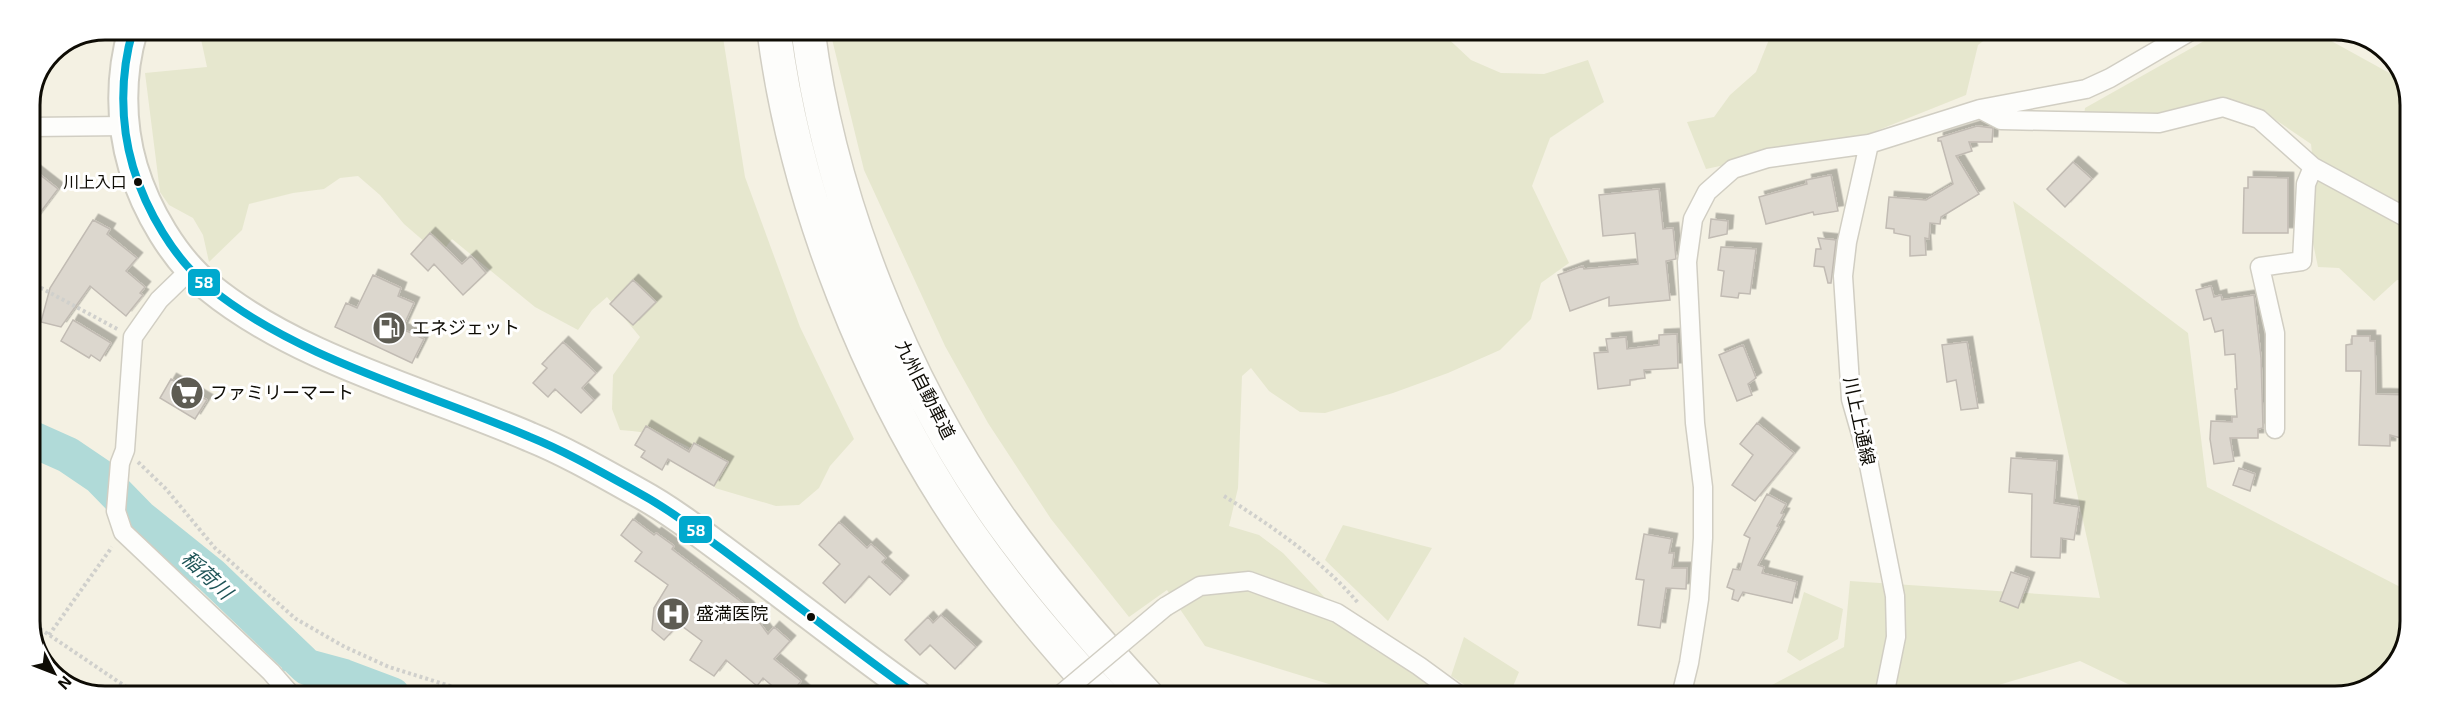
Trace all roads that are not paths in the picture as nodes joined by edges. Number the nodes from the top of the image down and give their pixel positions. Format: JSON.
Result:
{"nodes":[{"id":1,"x":130,"y":40,"type":"edge"},
{"id":2,"x":776,"y":40,"type":"edge"},
{"id":3,"x":810,"y":40,"type":"edge"},
{"id":4,"x":2175,"y":40,"type":"edge"},
{"id":5,"x":1980,"y":109,"type":"junction"},
{"id":6,"x":125,"y":126,"type":"junction"},
{"id":7,"x":40,"y":127,"type":"edge"},
{"id":8,"x":1869,"y":144,"type":"junction"},
{"id":9,"x":2313,"y":166,"type":"junction"},
{"id":10,"x":2399,"y":214,"type":"edge"},
{"id":11,"x":190,"y":270,"type":"junction"},
{"id":12,"x":2275,"y":429,"type":"dead end"},
{"id":13,"x":283,"y":686,"type":"edge"},
{"id":14,"x":905,"y":686,"type":"edge"},
{"id":15,"x":1071,"y":686,"type":"edge"},
{"id":16,"x":1093,"y":686,"type":"edge"},
{"id":17,"x":1138,"y":686,"type":"edge"},
{"id":18,"x":1446,"y":686,"type":"edge"},
{"id":19,"x":1683,"y":686,"type":"edge"},
{"id":20,"x":1886,"y":686,"type":"edge"}],
"edges":[{"from":1,"to":6,"type":"main road"},
{"from":2,"to":16,"type":"highway","name":"九州自動車道"},
{"from":3,"to":17,"type":"highway","name":"九州自動車道"},
{"from":4,"to":5,"type":"street"},
{"from":5,"to":8,"type":"street"},
{"from":5,"to":9,"type":"street"},
{"from":6,"to":7,"type":"street"},
{"from":6,"to":11,"type":"main road"},
{"from":8,"to":19,"type":"street"},
{"from":8,"to":20,"type":"street","name":"川上上通線"},
{"from":9,"to":10,"type":"street"},
{"from":9,"to":12,"type":"street"},
{"from":11,"to":13,"type":"street"},
{"from":11,"to":14,"type":"main road"},
{"from":15,"to":18,"type":"street","bridge":true}]}
